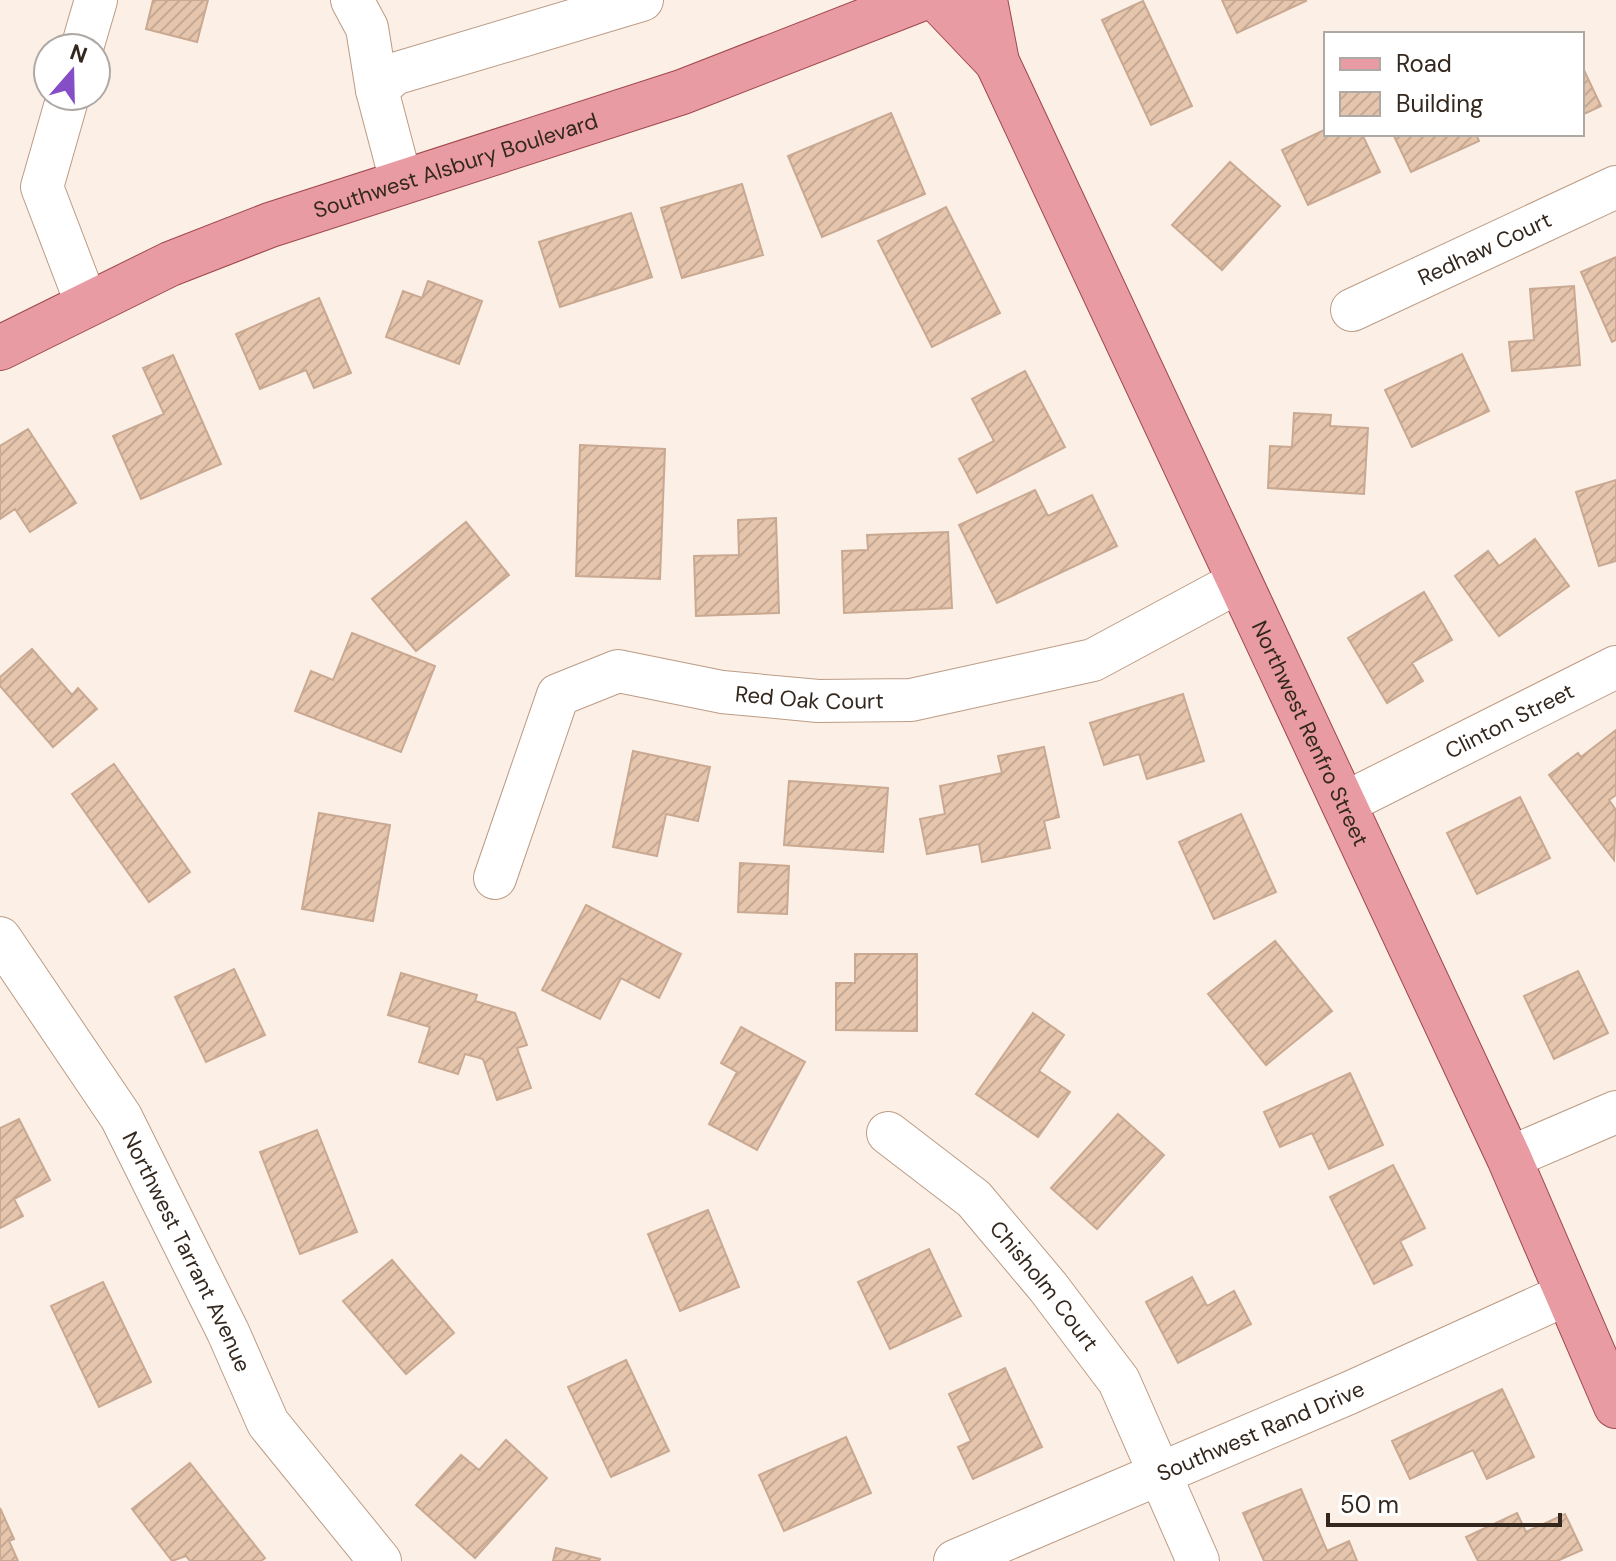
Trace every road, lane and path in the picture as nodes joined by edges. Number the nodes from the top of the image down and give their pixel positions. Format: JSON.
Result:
{"nodes":[{"id":1,"x":96,"y":0,"type":"edge"},
{"id":2,"x":352,"y":0,"type":"edge"},
{"id":3,"x":642,"y":0,"type":"edge"},
{"id":4,"x":918,"y":0,"type":"edge"},
{"id":5,"x":938,"y":0,"type":"edge"},
{"id":6,"x":985,"y":0,"type":"edge"},
{"id":7,"x":87,"y":32,"type":"edge"},
{"id":8,"x":997,"y":62,"type":"junction"},
{"id":9,"x":377,"y":90,"type":"junction"},
{"id":10,"x":63,"y":112,"type":"edge"},
{"id":11,"x":401,"y":181,"type":"junction"},
{"id":12,"x":1616,"y":187,"type":"edge"},
{"id":13,"x":87,"y":305,"type":"junction"},
{"id":14,"x":1352,"y":310,"type":"dead end"},
{"id":15,"x":0,"y":348,"type":"edge"},
{"id":16,"x":1238,"y":582,"type":"junction"},
{"id":17,"x":1616,"y":667,"type":"edge"},
{"id":18,"x":1343,"y":804,"type":"junction"},
{"id":19,"x":495,"y":878,"type":"dead end"},
{"id":20,"x":0,"y":938,"type":"edge"},
{"id":21,"x":1616,"y":1112,"type":"edge"},
{"id":22,"x":888,"y":1133,"type":"dead end"},
{"id":23,"x":1509,"y":1158,"type":"junction"},
{"id":24,"x":1565,"y":1295,"type":"junction"},
{"id":25,"x":1616,"y":1406,"type":"edge"},
{"id":26,"x":1159,"y":1472,"type":"junction"},
{"id":27,"x":380,"y":1561,"type":"edge"},
{"id":28,"x":955,"y":1561,"type":"edge"},
{"id":29,"x":1198,"y":1561,"type":"edge"}],
"edges":[{"from":1,"to":7,"type":"street"},
{"from":2,"to":9,"type":"street"},
{"from":3,"to":9,"type":"street"},
{"from":4,"to":11,"type":"main road","name":"Southwest Alsbury Boulevard"},
{"from":5,"to":8,"type":"main road","name":"Northwest Renfro Street"},
{"from":6,"to":8,"type":"main road","name":"Northwest Renfro Street"},
{"from":8,"to":16,"type":"main road","name":"Northwest Renfro Street"},
{"from":9,"to":11,"type":"street"},
{"from":10,"to":13,"type":"street"},
{"from":11,"to":13,"type":"main road","name":"Southwest Alsbury Boulevard"},
{"from":12,"to":14,"type":"street","name":"Redhaw Court"},
{"from":13,"to":15,"type":"main road","name":"Southwest Alsbury Boulevard"},
{"from":16,"to":18,"type":"main road","name":"Northwest Renfro Street"},
{"from":16,"to":19,"type":"street","name":"Red Oak Court"},
{"from":17,"to":18,"type":"street","name":"Clinton Street"},
{"from":18,"to":23,"type":"main road","name":"Northwest Renfro Street"},
{"from":20,"to":27,"type":"street","name":"Northwest Tarrant Avenue"},
{"from":21,"to":23,"type":"street"},
{"from":22,"to":26,"type":"street","name":"Chisholm Court"},
{"from":23,"to":24,"type":"main road","name":"Northwest Renfro Street"},
{"from":24,"to":25,"type":"main road","name":"Northwest Renfro Street"},
{"from":24,"to":26,"type":"street","name":"Southwest Rand Drive"},
{"from":26,"to":28,"type":"street","name":"Southwest Rand Drive"},
{"from":26,"to":29,"type":"street","name":"Chisholm Court"}]}
